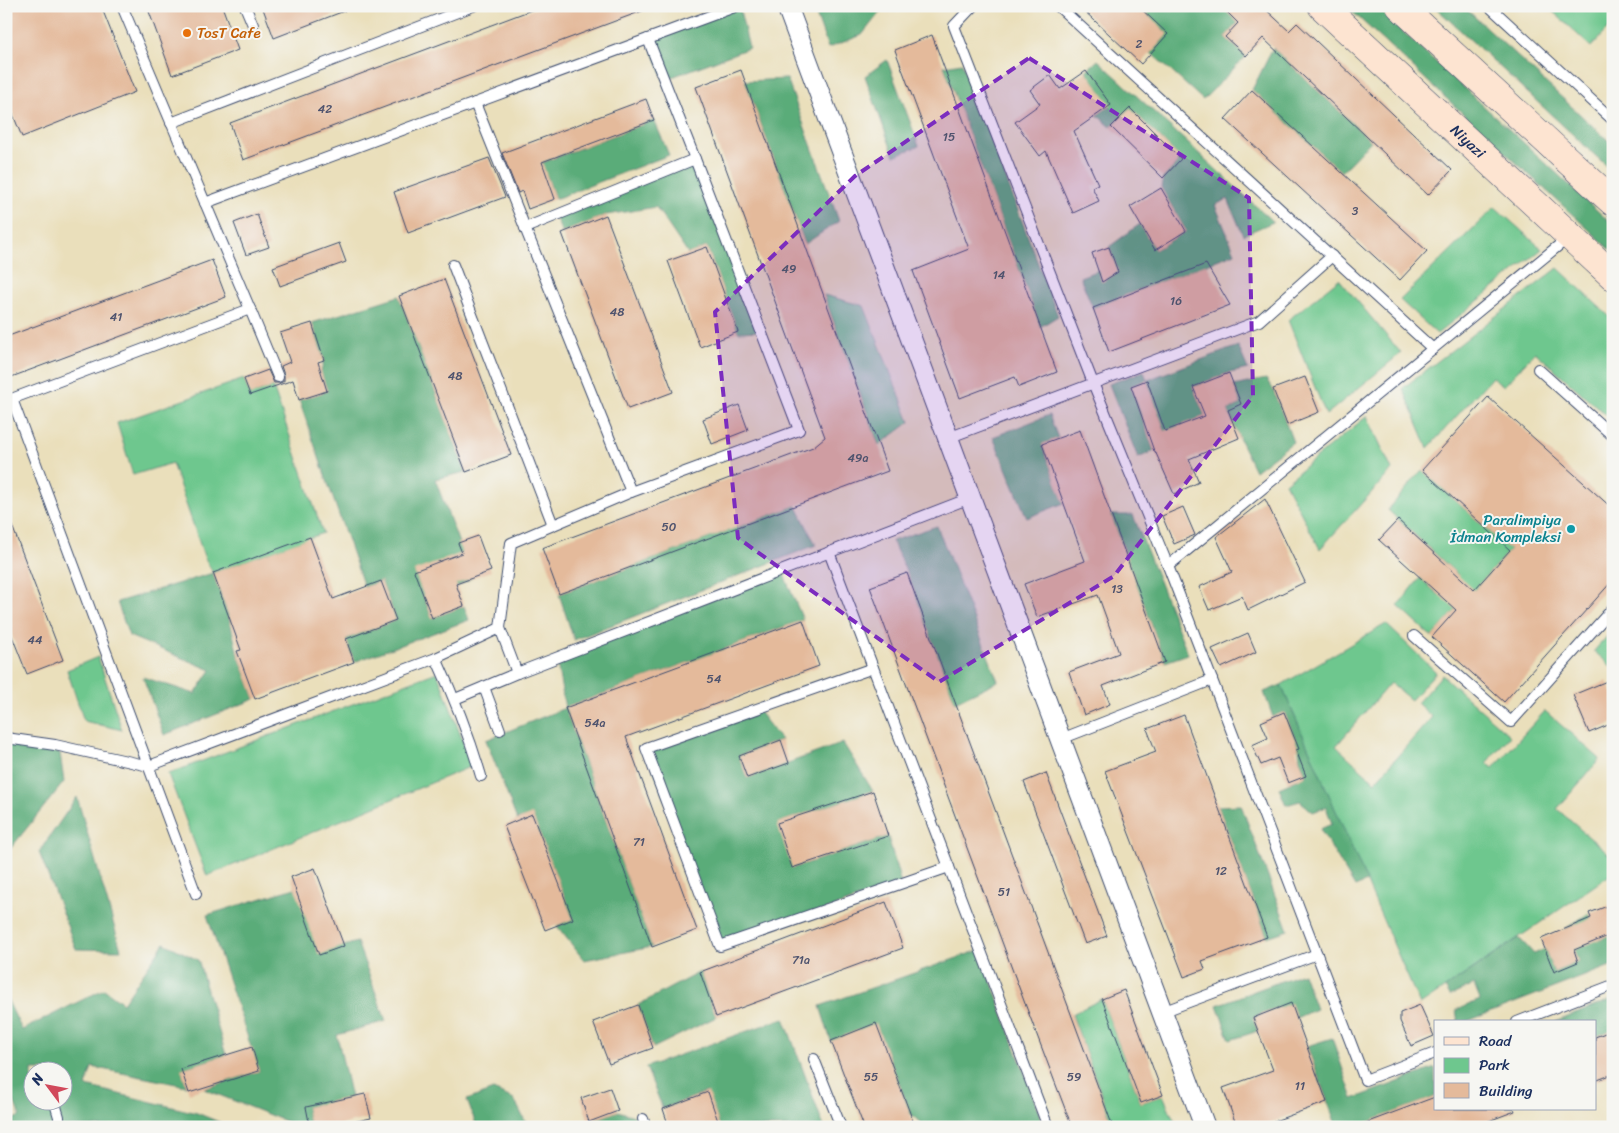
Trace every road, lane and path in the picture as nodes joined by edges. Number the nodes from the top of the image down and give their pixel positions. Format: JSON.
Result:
{"nodes":[{"id":1,"x":122,"y":6,"type":"edge"},
{"id":2,"x":245,"y":6,"type":"edge"},
{"id":3,"x":473,"y":6,"type":"edge"},
{"id":4,"x":738,"y":6,"type":"edge"},
{"id":5,"x":787,"y":6,"type":"edge"},
{"id":6,"x":973,"y":6,"type":"edge"},
{"id":7,"x":1058,"y":6,"type":"edge"},
{"id":8,"x":1322,"y":6,"type":"edge"},
{"id":9,"x":1400,"y":6,"type":"edge"},
{"id":10,"x":1489,"y":6,"type":"edge"},
{"id":11,"x":253,"y":25,"type":"dead end"},
{"id":12,"x":648,"y":40,"type":"junction"},
{"id":13,"x":475,"y":103,"type":"junction"},
{"id":14,"x":1613,"y":120,"type":"edge"},
{"id":15,"x":171,"y":123,"type":"junction"},
{"id":16,"x":695,"y":159,"type":"junction"},
{"id":17,"x":1613,"y":202,"type":"edge"},
{"id":18,"x":205,"y":203,"type":"junction"},
{"id":19,"x":525,"y":228,"type":"junction"},
{"id":20,"x":1570,"y":236,"type":"junction"},
{"id":21,"x":1332,"y":256,"type":"junction"},
{"id":22,"x":453,"y":265,"type":"dead end"},
{"id":23,"x":1613,"y":276,"type":"edge"},
{"id":24,"x":250,"y":309,"type":"junction"},
{"id":25,"x":1433,"y":349,"type":"junction"},
{"id":26,"x":1538,"y":369,"type":"dead end"},
{"id":27,"x":278,"y":377,"type":"dead end"},
{"id":28,"x":1093,"y":383,"type":"junction"},
{"id":29,"x":9,"y":400,"type":"edge"},
{"id":30,"x":1613,"y":436,"type":"edge"},
{"id":31,"x":948,"y":438,"type":"junction"},
{"id":32,"x":631,"y":492,"type":"junction"},
{"id":33,"x":970,"y":498,"type":"junction"},
{"id":34,"x":553,"y":525,"type":"junction"},
{"id":35,"x":829,"y":552,"type":"junction"},
{"id":36,"x":1168,"y":566,"type":"junction"},
{"id":37,"x":1613,"y":608,"type":"edge"},
{"id":38,"x":500,"y":628,"type":"junction"},
{"id":39,"x":1414,"y":636,"type":"dead end"},
{"id":40,"x":436,"y":658,"type":"junction"},
{"id":41,"x":873,"y":668,"type":"junction"},
{"id":42,"x":517,"y":673,"type":"junction"},
{"id":43,"x":1212,"y":680,"type":"junction"},
{"id":44,"x":484,"y":687,"type":"junction"},
{"id":45,"x":455,"y":699,"type":"junction"},
{"id":46,"x":500,"y":730,"type":"dead end"},
{"id":47,"x":6,"y":738,"type":"edge"},
{"id":48,"x":1061,"y":739,"type":"junction"},
{"id":49,"x":149,"y":766,"type":"junction"},
{"id":50,"x":481,"y":776,"type":"dead end"},
{"id":51,"x":949,"y":867,"type":"junction"},
{"id":52,"x":196,"y":894,"type":"dead end"},
{"id":53,"x":1317,"y":954,"type":"junction"},
{"id":54,"x":1613,"y":985,"type":"edge"},
{"id":55,"x":1162,"y":1012,"type":"junction"},
{"id":56,"x":1522,"y":1020,"type":"edge"},
{"id":57,"x":1434,"y":1053,"type":"edge"},
{"id":58,"x":814,"y":1059,"type":"dead end"},
{"id":59,"x":57,"y":1110,"type":"edge"},
{"id":60,"x":58,"y":1127,"type":"edge"},
{"id":61,"x":841,"y":1127,"type":"edge"},
{"id":62,"x":1048,"y":1127,"type":"edge"},
{"id":63,"x":1205,"y":1127,"type":"edge"}],
"edges":[{"from":1,"to":15,"type":"lane"},
{"from":2,"to":11,"type":"lane"},
{"from":3,"to":15,"type":"lane"},
{"from":4,"to":12,"type":"lane"},
{"from":5,"to":31,"type":"street"},
{"from":6,"to":28,"type":"lane"},
{"from":7,"to":21,"type":"lane"},
{"from":8,"to":20,"type":"main road","name":"Niyazi"},
{"from":9,"to":17,"type":"main road"},
{"from":10,"to":14,"type":"lane"},
{"from":12,"to":13,"type":"lane"},
{"from":12,"to":16,"type":"lane"},
{"from":13,"to":18,"type":"lane"},
{"from":13,"to":19,"type":"lane"},
{"from":15,"to":18,"type":"lane"},
{"from":16,"to":19,"type":"lane"},
{"from":16,"to":32,"type":"lane"},
{"from":18,"to":24,"type":"lane"},
{"from":19,"to":32,"type":"lane"},
{"from":20,"to":23,"type":"main road","name":"Niyazi"},
{"from":20,"to":25,"type":"lane"},
{"from":21,"to":25,"type":"lane"},
{"from":21,"to":28,"type":"lane"},
{"from":22,"to":34,"type":"lane"},
{"from":24,"to":27,"type":"lane"},
{"from":24,"to":29,"type":"lane"},
{"from":25,"to":36,"type":"lane"},
{"from":26,"to":30,"type":"lane"},
{"from":28,"to":31,"type":"lane"},
{"from":28,"to":36,"type":"lane"},
{"from":29,"to":49,"type":"lane"},
{"from":31,"to":33,"type":"street"},
{"from":32,"to":34,"type":"lane"},
{"from":33,"to":35,"type":"lane"},
{"from":33,"to":48,"type":"street"},
{"from":34,"to":38,"type":"lane"},
{"from":35,"to":41,"type":"lane"},
{"from":35,"to":42,"type":"lane"},
{"from":36,"to":43,"type":"lane"},
{"from":37,"to":39,"type":"lane"},
{"from":38,"to":40,"type":"lane"},
{"from":38,"to":42,"type":"lane"},
{"from":40,"to":45,"type":"lane"},
{"from":40,"to":49,"type":"lane"},
{"from":41,"to":51,"type":"lane"},
{"from":41,"to":51,"type":"lane"},
{"from":42,"to":44,"type":"lane"},
{"from":43,"to":48,"type":"lane"},
{"from":43,"to":53,"type":"lane"},
{"from":44,"to":45,"type":"lane"},
{"from":44,"to":46,"type":"lane"},
{"from":45,"to":50,"type":"lane"},
{"from":47,"to":49,"type":"lane"},
{"from":48,"to":55,"type":"street"},
{"from":49,"to":52,"type":"lane"},
{"from":51,"to":62,"type":"lane"},
{"from":53,"to":55,"type":"lane"},
{"from":53,"to":57,"type":"lane"},
{"from":54,"to":56,"type":"lane"},
{"from":55,"to":63,"type":"street"},
{"from":58,"to":61,"type":"lane"},
{"from":59,"to":60,"type":"lane"}]}
